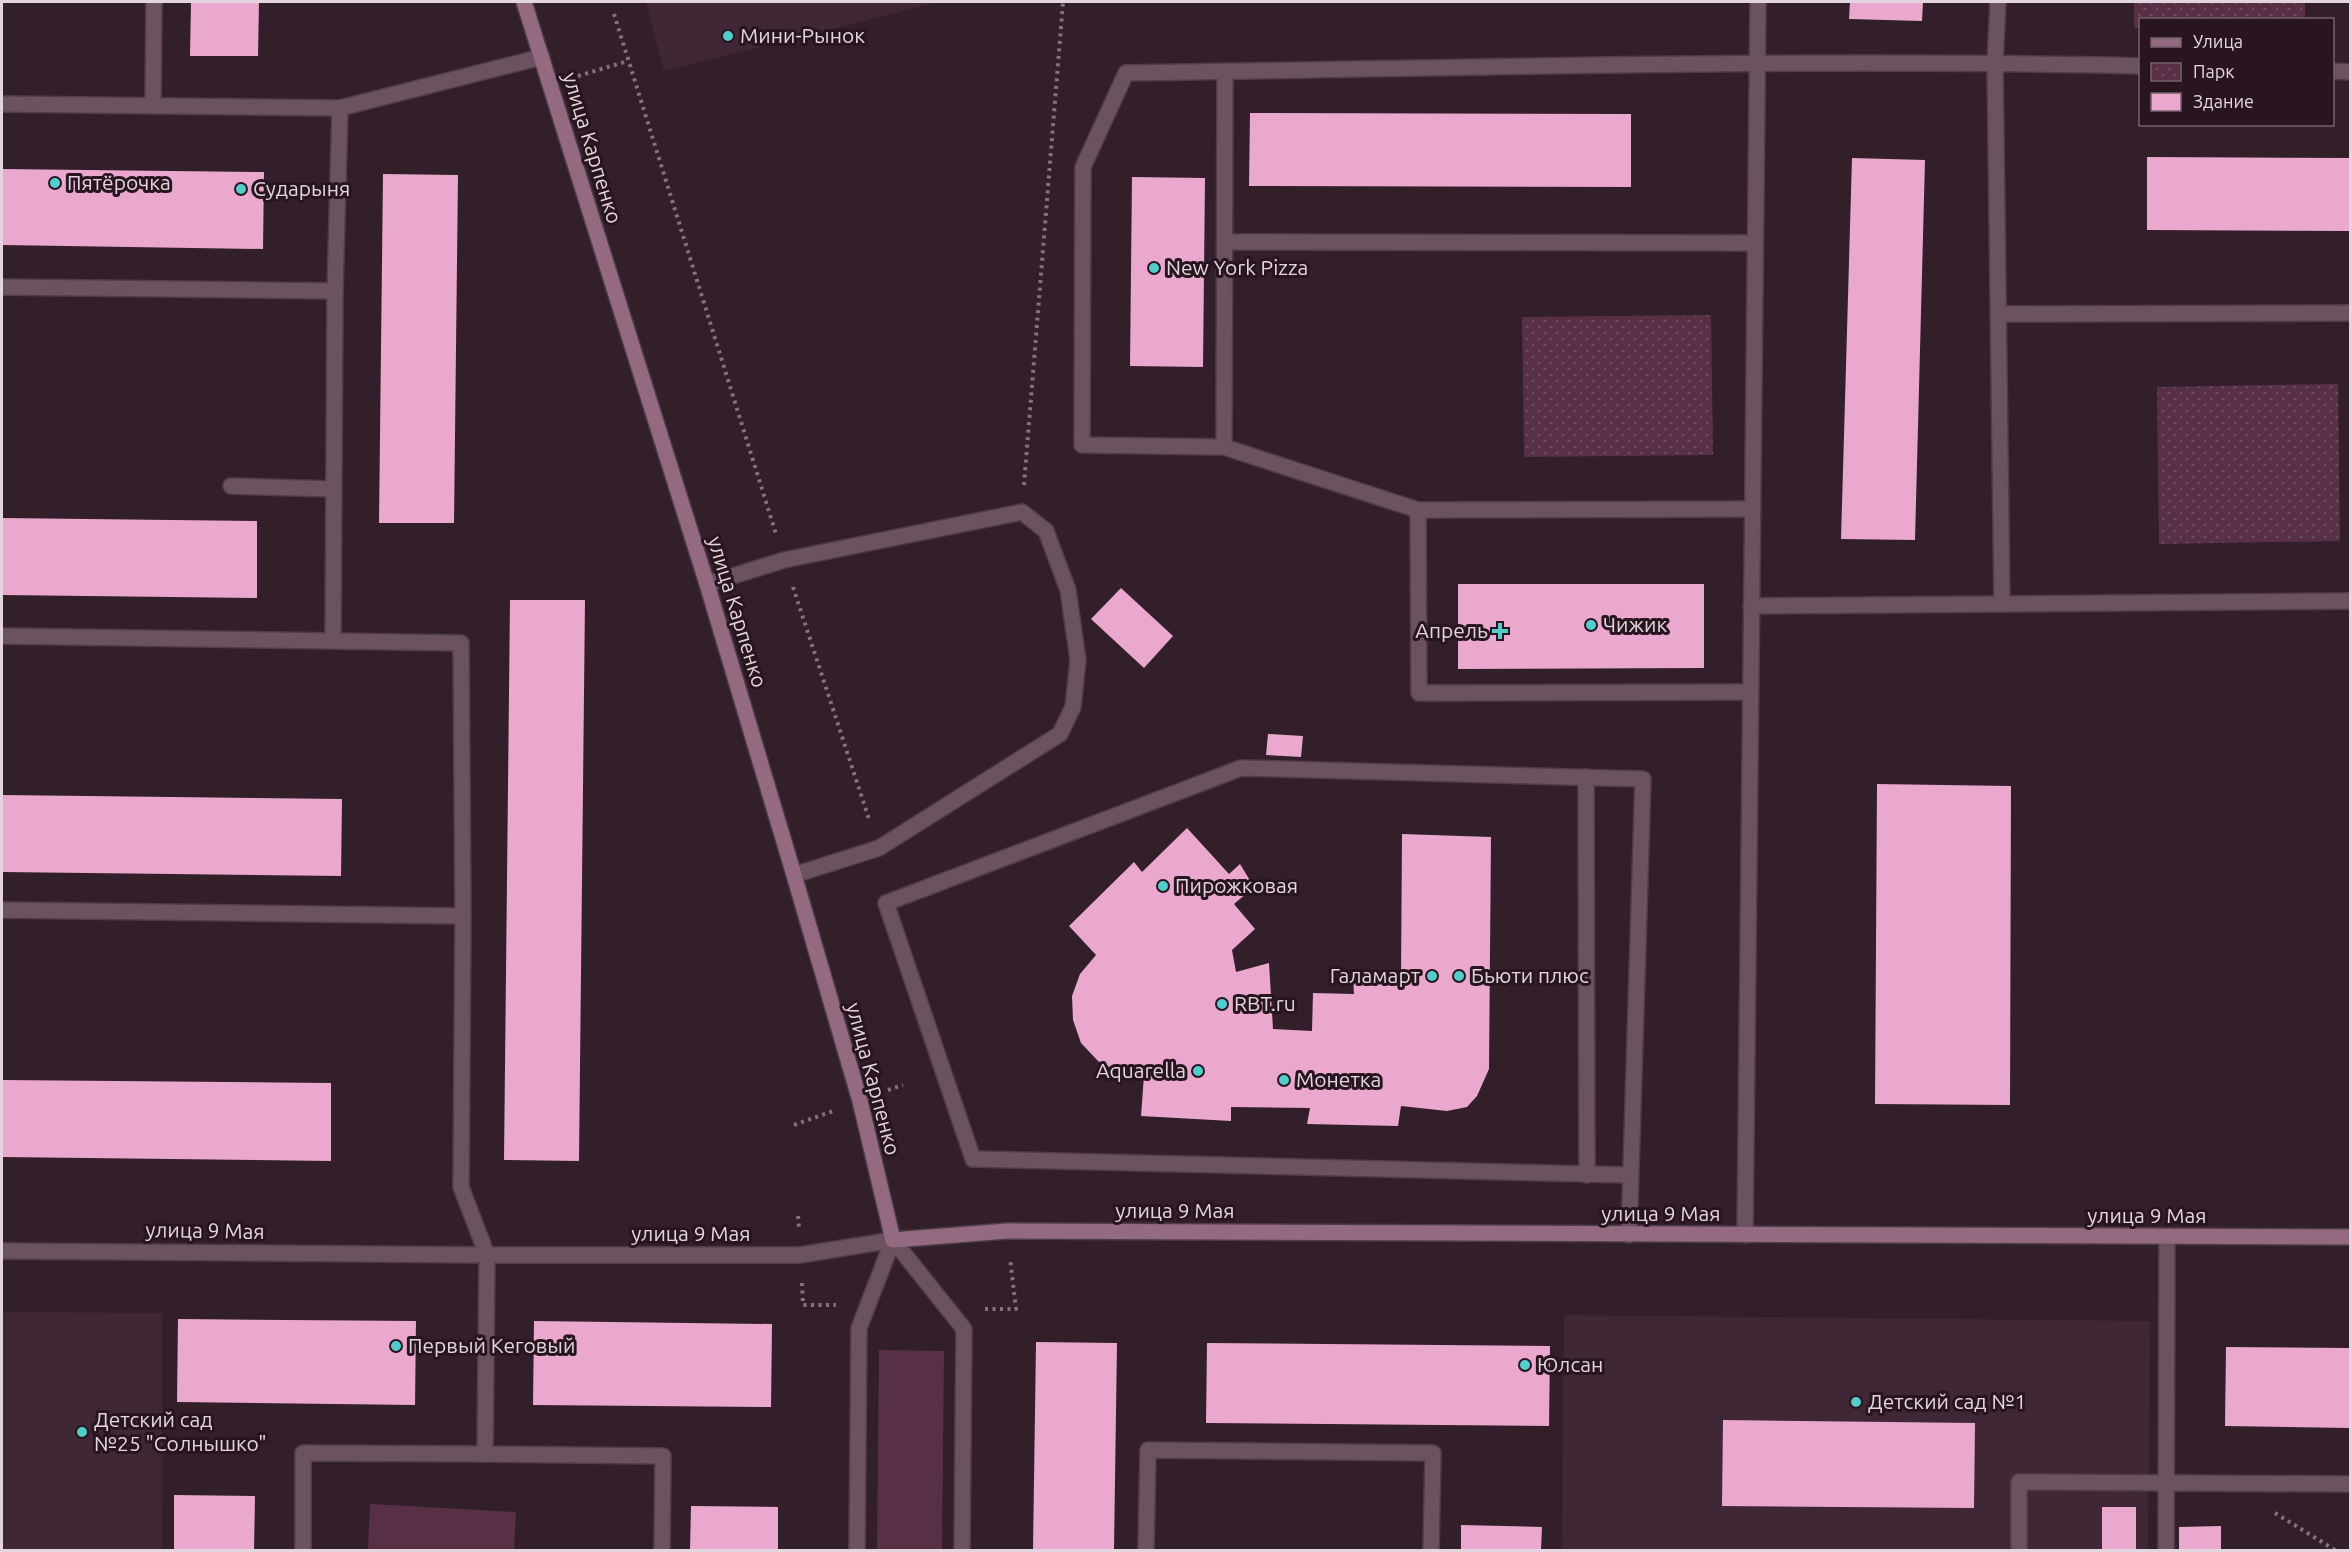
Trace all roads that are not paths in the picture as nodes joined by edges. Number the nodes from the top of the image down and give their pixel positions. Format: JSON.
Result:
{"nodes":[{"id":1,"x":154,"y":2,"type":"edge"},
{"id":2,"x":524,"y":2,"type":"edge"},
{"id":3,"x":1758,"y":2,"type":"edge"},
{"id":4,"x":1998,"y":2,"type":"edge"},
{"id":5,"x":542,"y":57,"type":"junction"},
{"id":6,"x":1757,"y":62,"type":"junction"},
{"id":7,"x":1995,"y":63,"type":"junction"},
{"id":8,"x":2139,"y":66,"type":"edge"},
{"id":9,"x":1225,"y":71,"type":"junction"},
{"id":10,"x":2334,"y":71,"type":"edge"},
{"id":11,"x":2350,"y":72,"type":"edge"},
{"id":12,"x":2,"y":104,"type":"edge"},
{"id":13,"x":153,"y":106,"type":"junction"},
{"id":14,"x":340,"y":108,"type":"junction"},
{"id":15,"x":1225,"y":242,"type":"junction"},
{"id":16,"x":1755,"y":243,"type":"junction"},
{"id":17,"x":2,"y":287,"type":"edge"},
{"id":18,"x":335,"y":291,"type":"junction"},
{"id":19,"x":2350,"y":313,"type":"edge"},
{"id":20,"x":1998,"y":314,"type":"junction"},
{"id":21,"x":1224,"y":447,"type":"junction"},
{"id":22,"x":231,"y":486,"type":"dead end"},
{"id":23,"x":334,"y":489,"type":"junction"},
{"id":24,"x":1753,"y":508,"type":"junction"},
{"id":25,"x":1418,"y":510,"type":"junction"},
{"id":26,"x":707,"y":584,"type":"junction"},
{"id":27,"x":2350,"y":601,"type":"edge"},
{"id":28,"x":2002,"y":603,"type":"junction"},
{"id":29,"x":1752,"y":606,"type":"junction"},
{"id":30,"x":2,"y":636,"type":"edge"},
{"id":31,"x":333,"y":641,"type":"junction"},
{"id":32,"x":1750,"y":692,"type":"junction"},
{"id":33,"x":1586,"y":777,"type":"junction"},
{"id":34,"x":794,"y":875,"type":"junction"},
{"id":35,"x":2,"y":910,"type":"edge"},
{"id":36,"x":463,"y":916,"type":"junction"},
{"id":37,"x":1587,"y":1175,"type":"junction"},
{"id":38,"x":1631,"y":1176,"type":"junction"},
{"id":39,"x":1629,"y":1235,"type":"junction"},
{"id":40,"x":1745,"y":1235,"type":"junction"},
{"id":41,"x":2167,"y":1237,"type":"junction"},
{"id":42,"x":2350,"y":1238,"type":"edge"},
{"id":43,"x":893,"y":1240,"type":"junction"},
{"id":44,"x":2,"y":1251,"type":"edge"},
{"id":45,"x":487,"y":1255,"type":"junction"},
{"id":46,"x":485,"y":1454,"type":"junction"},
{"id":47,"x":2166,"y":1483,"type":"junction"},
{"id":48,"x":2350,"y":1484,"type":"edge"},
{"id":49,"x":303,"y":1551,"type":"edge"},
{"id":50,"x":662,"y":1551,"type":"edge"},
{"id":51,"x":857,"y":1551,"type":"edge"},
{"id":52,"x":962,"y":1551,"type":"edge"},
{"id":53,"x":1146,"y":1551,"type":"edge"},
{"id":54,"x":1431,"y":1551,"type":"edge"},
{"id":55,"x":2019,"y":1551,"type":"edge"},
{"id":56,"x":2166,"y":1551,"type":"edge"}],
"edges":[{"from":1,"to":13,"type":"street"},
{"from":2,"to":5,"type":"main road","name":"улица Карпенко"},
{"from":3,"to":6,"type":"street"},
{"from":4,"to":7,"type":"street"},
{"from":5,"to":14,"type":"street"},
{"from":5,"to":26,"type":"main road","name":"улица Карпенко"},
{"from":6,"to":7,"type":"street"},
{"from":6,"to":9,"type":"street"},
{"from":6,"to":16,"type":"street"},
{"from":7,"to":8,"type":"street"},
{"from":7,"to":20,"type":"street"},
{"from":9,"to":15,"type":"street"},
{"from":9,"to":21,"type":"street"},
{"from":10,"to":11,"type":"street"},
{"from":12,"to":13,"type":"street"},
{"from":13,"to":14,"type":"street"},
{"from":14,"to":18,"type":"street"},
{"from":15,"to":16,"type":"street"},
{"from":15,"to":21,"type":"street"},
{"from":16,"to":24,"type":"street"},
{"from":17,"to":18,"type":"street"},
{"from":18,"to":23,"type":"street"},
{"from":19,"to":20,"type":"street"},
{"from":20,"to":28,"type":"street"},
{"from":21,"to":25,"type":"street"},
{"from":22,"to":23,"type":"street"},
{"from":23,"to":31,"type":"street"},
{"from":24,"to":25,"type":"street"},
{"from":24,"to":29,"type":"street"},
{"from":25,"to":32,"type":"street"},
{"from":26,"to":34,"type":"main road","name":"улица Карпенко"},
{"from":26,"to":34,"type":"street"},
{"from":27,"to":28,"type":"street"},
{"from":28,"to":29,"type":"street"},
{"from":29,"to":32,"type":"street"},
{"from":30,"to":31,"type":"street"},
{"from":31,"to":36,"type":"street"},
{"from":32,"to":40,"type":"street"},
{"from":33,"to":37,"type":"street"},
{"from":33,"to":37,"type":"street"},
{"from":33,"to":38,"type":"street"},
{"from":34,"to":43,"type":"main road","name":"улица Карпенко"},
{"from":35,"to":36,"type":"street"},
{"from":36,"to":45,"type":"street"},
{"from":37,"to":38,"type":"street"},
{"from":38,"to":39,"type":"street"},
{"from":39,"to":40,"type":"main road","name":"улица 9 Мая"},
{"from":39,"to":43,"type":"main road","name":"улица 9 Мая"},
{"from":40,"to":41,"type":"main road","name":"улица 9 Мая"},
{"from":41,"to":42,"type":"main road","name":"улица 9 Мая"},
{"from":41,"to":47,"type":"street"},
{"from":43,"to":45,"type":"street","name":"улица 9 Мая"},
{"from":43,"to":51,"type":"street"},
{"from":43,"to":52,"type":"street","name":"улица Карпенко"},
{"from":44,"to":45,"type":"street","name":"улица 9 Мая"},
{"from":45,"to":46,"type":"street"},
{"from":46,"to":49,"type":"street"},
{"from":46,"to":50,"type":"street"},
{"from":47,"to":48,"type":"street"},
{"from":47,"to":55,"type":"street"},
{"from":47,"to":56,"type":"street"},
{"from":53,"to":54,"type":"street"}]}
